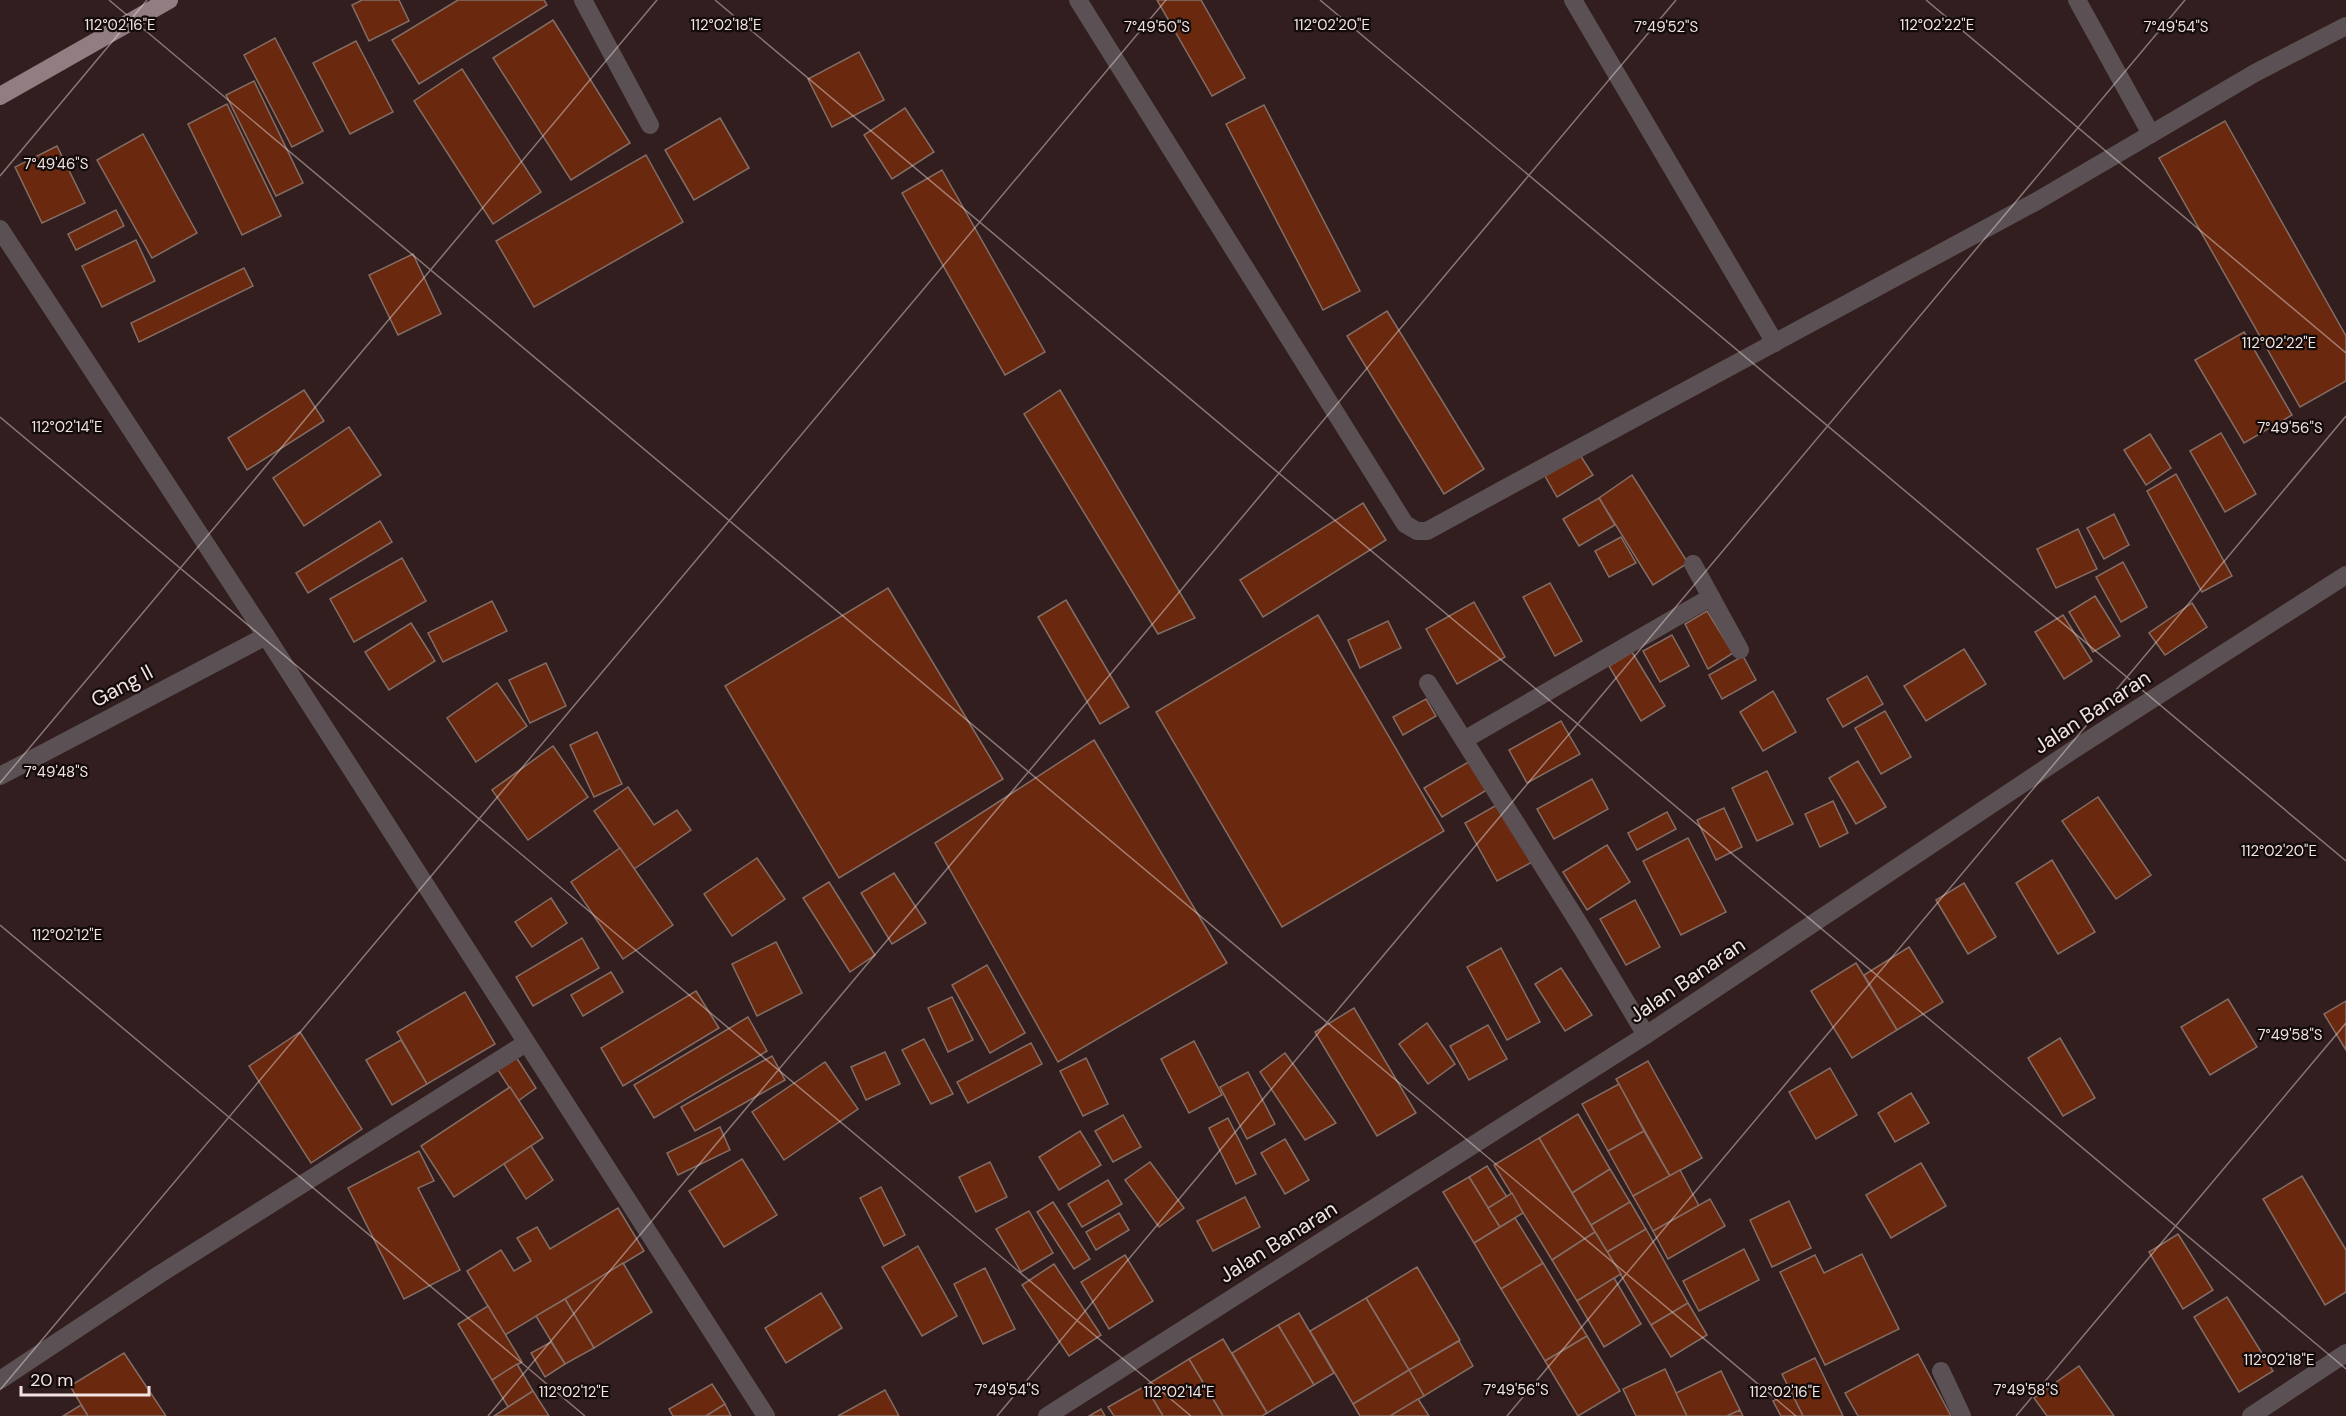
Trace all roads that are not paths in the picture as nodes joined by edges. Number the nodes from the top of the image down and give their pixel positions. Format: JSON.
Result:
{"nodes":[{"id":1,"x":169,"y":0,"type":"edge"},
{"id":2,"x":583,"y":0,"type":"edge"},
{"id":3,"x":1078,"y":0,"type":"edge"},
{"id":4,"x":1573,"y":0,"type":"edge"},
{"id":5,"x":2076,"y":0,"type":"edge"},
{"id":6,"x":2346,"y":26,"type":"edge"},
{"id":7,"x":0,"y":96,"type":"edge"},
{"id":8,"x":650,"y":125,"type":"dead end"},
{"id":9,"x":2151,"y":135,"type":"junction"},
{"id":10,"x":0,"y":229,"type":"edge"},
{"id":11,"x":1775,"y":343,"type":"junction"},
{"id":12,"x":1693,"y":564,"type":"dead end"},
{"id":13,"x":2346,"y":575,"type":"edge"},
{"id":14,"x":1711,"y":597,"type":"junction"},
{"id":15,"x":266,"y":636,"type":"junction"},
{"id":16,"x":1740,"y":650,"type":"dead end"},
{"id":17,"x":1428,"y":683,"type":"dead end"},
{"id":18,"x":1464,"y":740,"type":"junction"},
{"id":19,"x":0,"y":776,"type":"edge"},
{"id":20,"x":1646,"y":1035,"type":"junction"},
{"id":21,"x":526,"y":1043,"type":"junction"},
{"id":22,"x":2346,"y":1353,"type":"edge"},
{"id":23,"x":1941,"y":1371,"type":"dead end"},
{"id":24,"x":0,"y":1380,"type":"edge"},
{"id":25,"x":766,"y":1416,"type":"edge"},
{"id":26,"x":1047,"y":1416,"type":"edge"},
{"id":27,"x":1962,"y":1416,"type":"edge"},
{"id":28,"x":2251,"y":1416,"type":"edge"}],
"edges":[{"from":1,"to":7,"type":"main road"},
{"from":2,"to":8,"type":"street"},
{"from":3,"to":11,"type":"street"},
{"from":4,"to":11,"type":"street"},
{"from":5,"to":9,"type":"street"},
{"from":6,"to":9,"type":"street"},
{"from":9,"to":11,"type":"street"},
{"from":10,"to":15,"type":"street"},
{"from":12,"to":14,"type":"street"},
{"from":13,"to":20,"type":"street","name":"Jalan Banaran"},
{"from":14,"to":16,"type":"street"},
{"from":14,"to":18,"type":"street"},
{"from":15,"to":19,"type":"street","name":"Gang II"},
{"from":15,"to":21,"type":"street"},
{"from":17,"to":18,"type":"street"},
{"from":18,"to":20,"type":"street"},
{"from":20,"to":26,"type":"street","name":"Jalan Banaran"},
{"from":21,"to":24,"type":"street"},
{"from":21,"to":25,"type":"street"},
{"from":22,"to":28,"type":"street"},
{"from":23,"to":27,"type":"street"}]}
